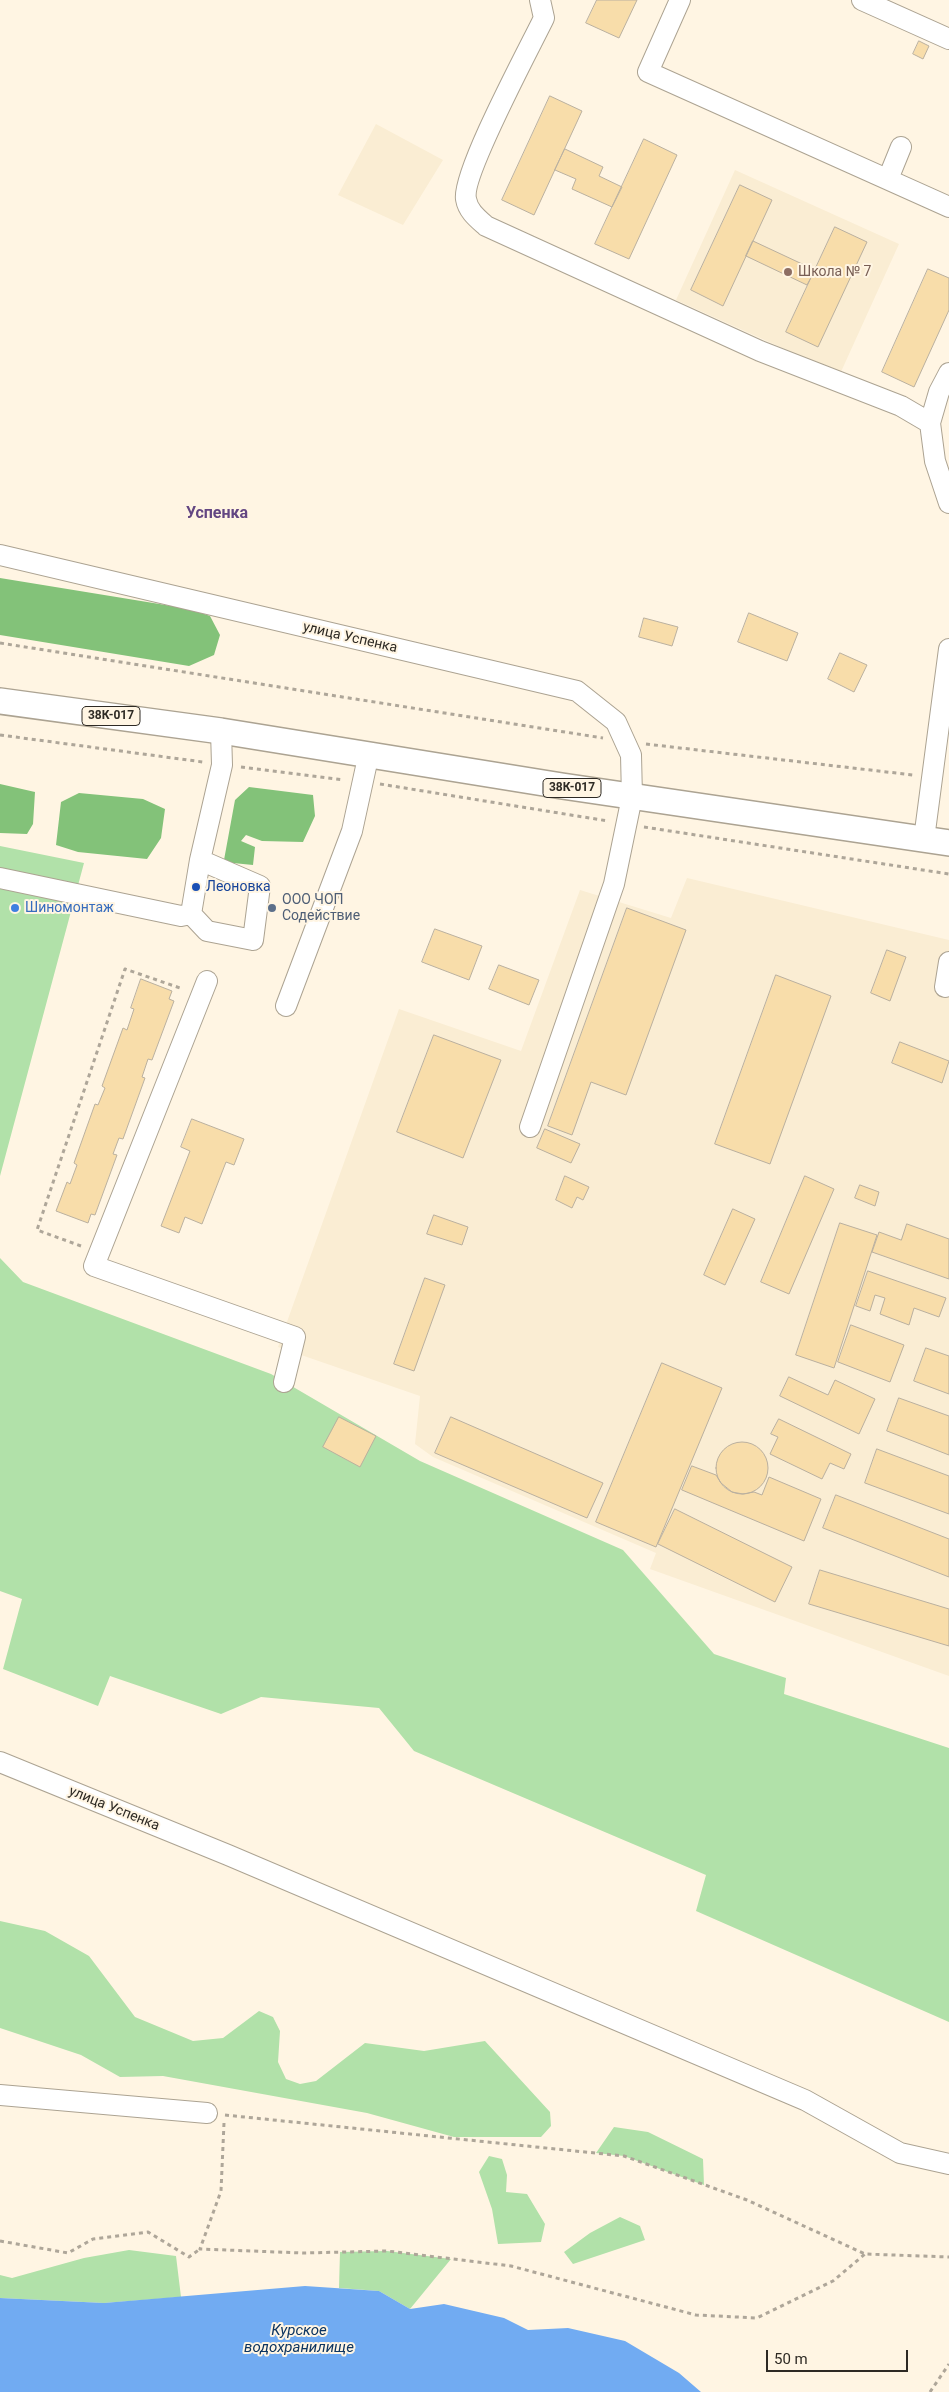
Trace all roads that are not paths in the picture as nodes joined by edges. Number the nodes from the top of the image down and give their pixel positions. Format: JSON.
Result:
{"nodes":[{"id":1,"x":540,"y":0,"type":"edge"},
{"id":2,"x":862,"y":0,"type":"edge"},
{"id":3,"x":677,"y":1,"type":"edge"},
{"id":4,"x":949,"y":39,"type":"edge"},
{"id":5,"x":901,"y":147,"type":"dead end"},
{"id":6,"x":888,"y":179,"type":"junction"},
{"id":7,"x":949,"y":207,"type":"edge"},
{"id":8,"x":949,"y":373,"type":"edge"},
{"id":9,"x":930,"y":423,"type":"junction"},
{"id":10,"x":949,"y":503,"type":"edge"},
{"id":11,"x":0,"y":555,"type":"edge"},
{"id":12,"x":949,"y":649,"type":"edge"},
{"id":13,"x":0,"y":701,"type":"edge"},
{"id":14,"x":222,"y":731,"type":"junction"},
{"id":15,"x":369,"y":753,"type":"junction"},
{"id":16,"x":632,"y":797,"type":"junction"},
{"id":17,"x":924,"y":839,"type":"junction"},
{"id":18,"x":949,"y":843,"type":"edge"},
{"id":19,"x":200,"y":860,"type":"junction"},
{"id":20,"x":0,"y":878,"type":"edge"},
{"id":21,"x":191,"y":914,"type":"junction"},
{"id":22,"x":949,"y":962,"type":"edge"},
{"id":23,"x":207,"y":981,"type":"dead end"},
{"id":24,"x":945,"y":987,"type":"dead end"},
{"id":25,"x":286,"y":1006,"type":"dead end"},
{"id":26,"x":530,"y":1127,"type":"dead end"},
{"id":27,"x":284,"y":1382,"type":"dead end"},
{"id":28,"x":0,"y":1762,"type":"edge"},
{"id":29,"x":0,"y":2095,"type":"edge"},
{"id":30,"x":216,"y":2114,"type":"road end"},
{"id":31,"x":949,"y":2164,"type":"edge"}],
"edges":[{"from":1,"to":9,"type":"street"},
{"from":2,"to":4,"type":"street"},
{"from":3,"to":6,"type":"street"},
{"from":5,"to":6,"type":"street"},
{"from":6,"to":7,"type":"street"},
{"from":8,"to":9,"type":"street"},
{"from":9,"to":10,"type":"street"},
{"from":11,"to":16,"type":"street","name":"улица Успенка"},
{"from":12,"to":17,"type":"street"},
{"from":13,"to":14,"type":"main road","number":"38К-017"},
{"from":14,"to":15,"type":"main road","number":"38К-017"},
{"from":14,"to":19,"type":"street"},
{"from":15,"to":16,"type":"main road","number":"38К-017"},
{"from":15,"to":25,"type":"street"},
{"from":16,"to":17,"type":"main road","number":"38К-017"},
{"from":16,"to":26,"type":"street","name":"улица Успенка"},
{"from":17,"to":18,"type":"main road","number":"38К-017"},
{"from":19,"to":21,"type":"street"},
{"from":19,"to":21,"type":"street"},
{"from":20,"to":21,"type":"street"},
{"from":22,"to":24,"type":"street"},
{"from":23,"to":27,"type":"street"},
{"from":28,"to":31,"type":"street","name":"улица Успенка"},
{"from":29,"to":30,"type":"street"}]}
